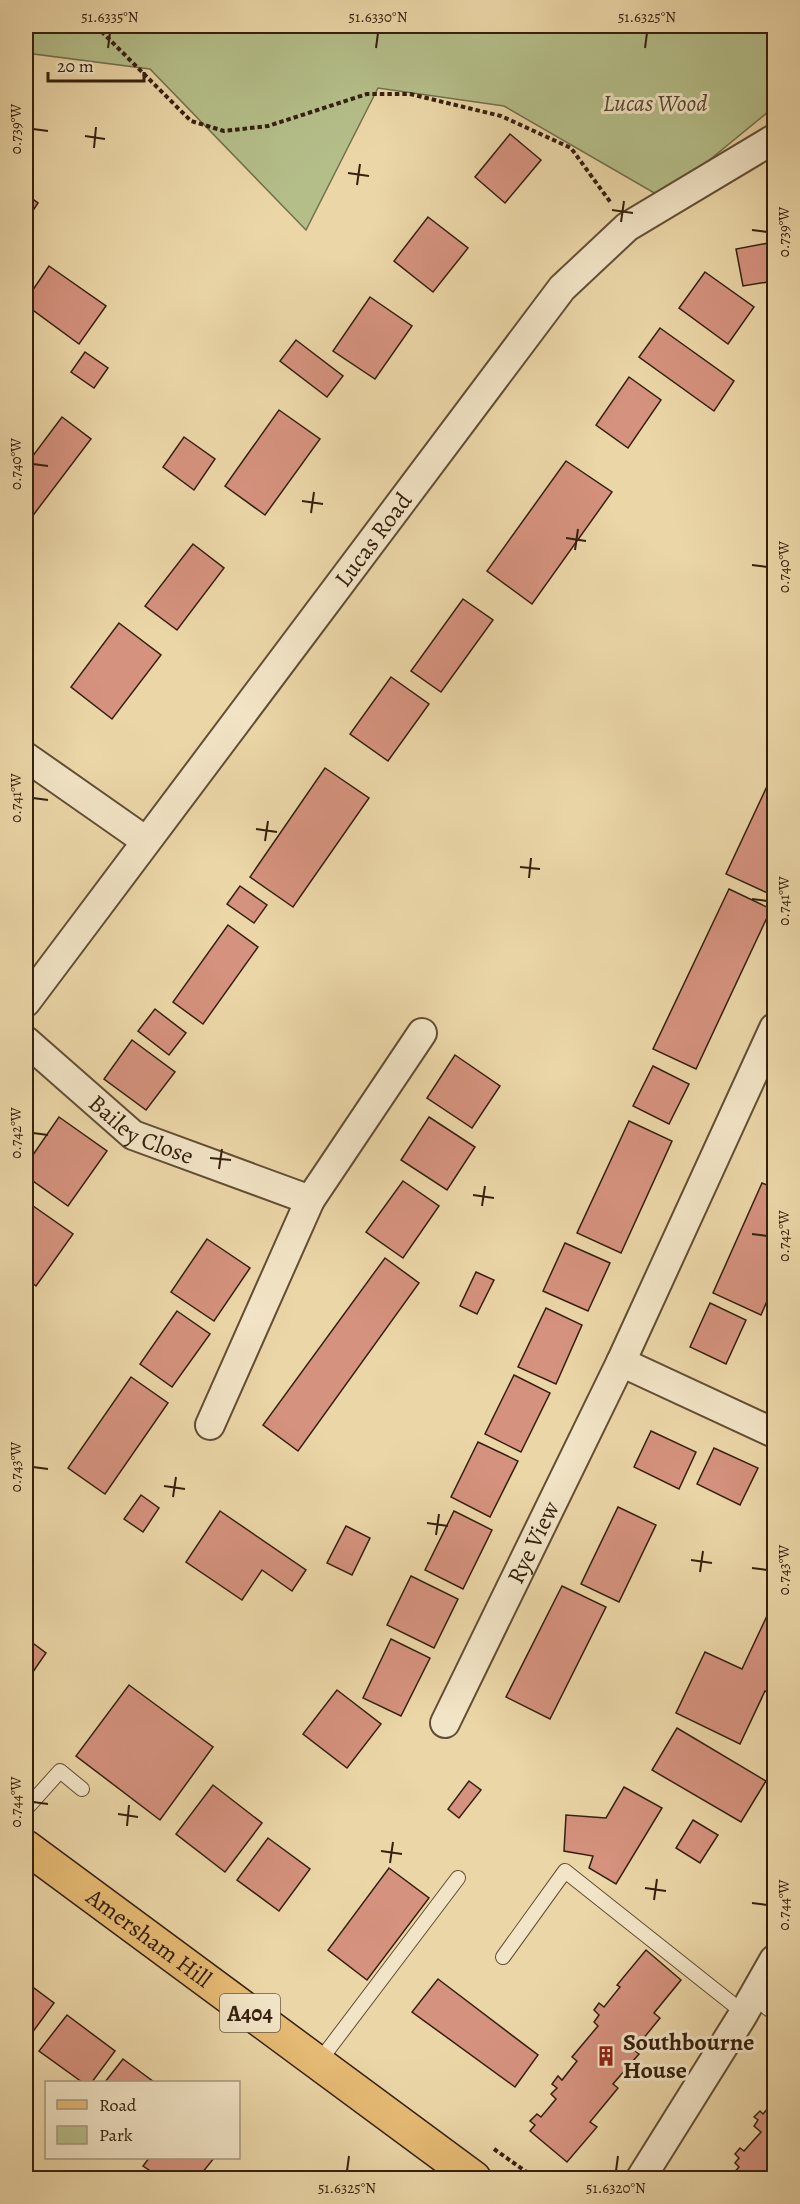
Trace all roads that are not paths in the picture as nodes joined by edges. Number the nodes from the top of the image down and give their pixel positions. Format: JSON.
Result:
{"nodes":[{"id":1,"x":774,"y":139,"type":"edge"},
{"id":2,"x":26,"y":758,"type":"edge"},
{"id":3,"x":146,"y":841,"type":"junction"},
{"id":4,"x":26,"y":1002,"type":"edge"},
{"id":5,"x":774,"y":1028,"type":"edge"},
{"id":6,"x":422,"y":1032,"type":"dead end"},
{"id":7,"x":26,"y":1041,"type":"edge"},
{"id":8,"x":310,"y":1200,"type":"junction"},
{"id":9,"x":621,"y":1362,"type":"junction"},
{"id":10,"x":210,"y":1425,"type":"dead end"},
{"id":11,"x":774,"y":1433,"type":"edge"},
{"id":12,"x":445,"y":1723,"type":"dead end"},
{"id":13,"x":82,"y":1789,"type":"dead end"},
{"id":14,"x":26,"y":1809,"type":"edge"},
{"id":15,"x":26,"y":1847,"type":"edge"},
{"id":16,"x":458,"y":1878,"type":"dead end"},
{"id":17,"x":503,"y":1957,"type":"dead end"},
{"id":18,"x":774,"y":1960,"type":"edge"},
{"id":19,"x":757,"y":2008,"type":"edge"},
{"id":20,"x":318,"y":2063,"type":"junction"},
{"id":21,"x":474,"y":2178,"type":"edge"},
{"id":22,"x":641,"y":2178,"type":"edge"}],
"edges":[{"from":1,"to":3,"type":"street","name":"Lucas Road"},
{"from":2,"to":3,"type":"street"},
{"from":3,"to":4,"type":"street","name":"Lucas Road"},
{"from":5,"to":9,"type":"street","name":"Rye View"},
{"from":6,"to":8,"type":"street"},
{"from":7,"to":8,"type":"street","name":"Bailey Close"},
{"from":8,"to":10,"type":"street"},
{"from":9,"to":11,"type":"street"},
{"from":9,"to":12,"type":"street","name":"Rye View"},
{"from":13,"to":14,"type":"lane"},
{"from":15,"to":20,"type":"main road","name":"Amersham Hill","number":"A404"},
{"from":16,"to":20,"type":"lane"},
{"from":17,"to":19,"type":"lane"},
{"from":18,"to":19,"type":"street"},
{"from":19,"to":22,"type":"street"},
{"from":20,"to":21,"type":"main road","name":"Amersham Hill","number":"A404"}]}
